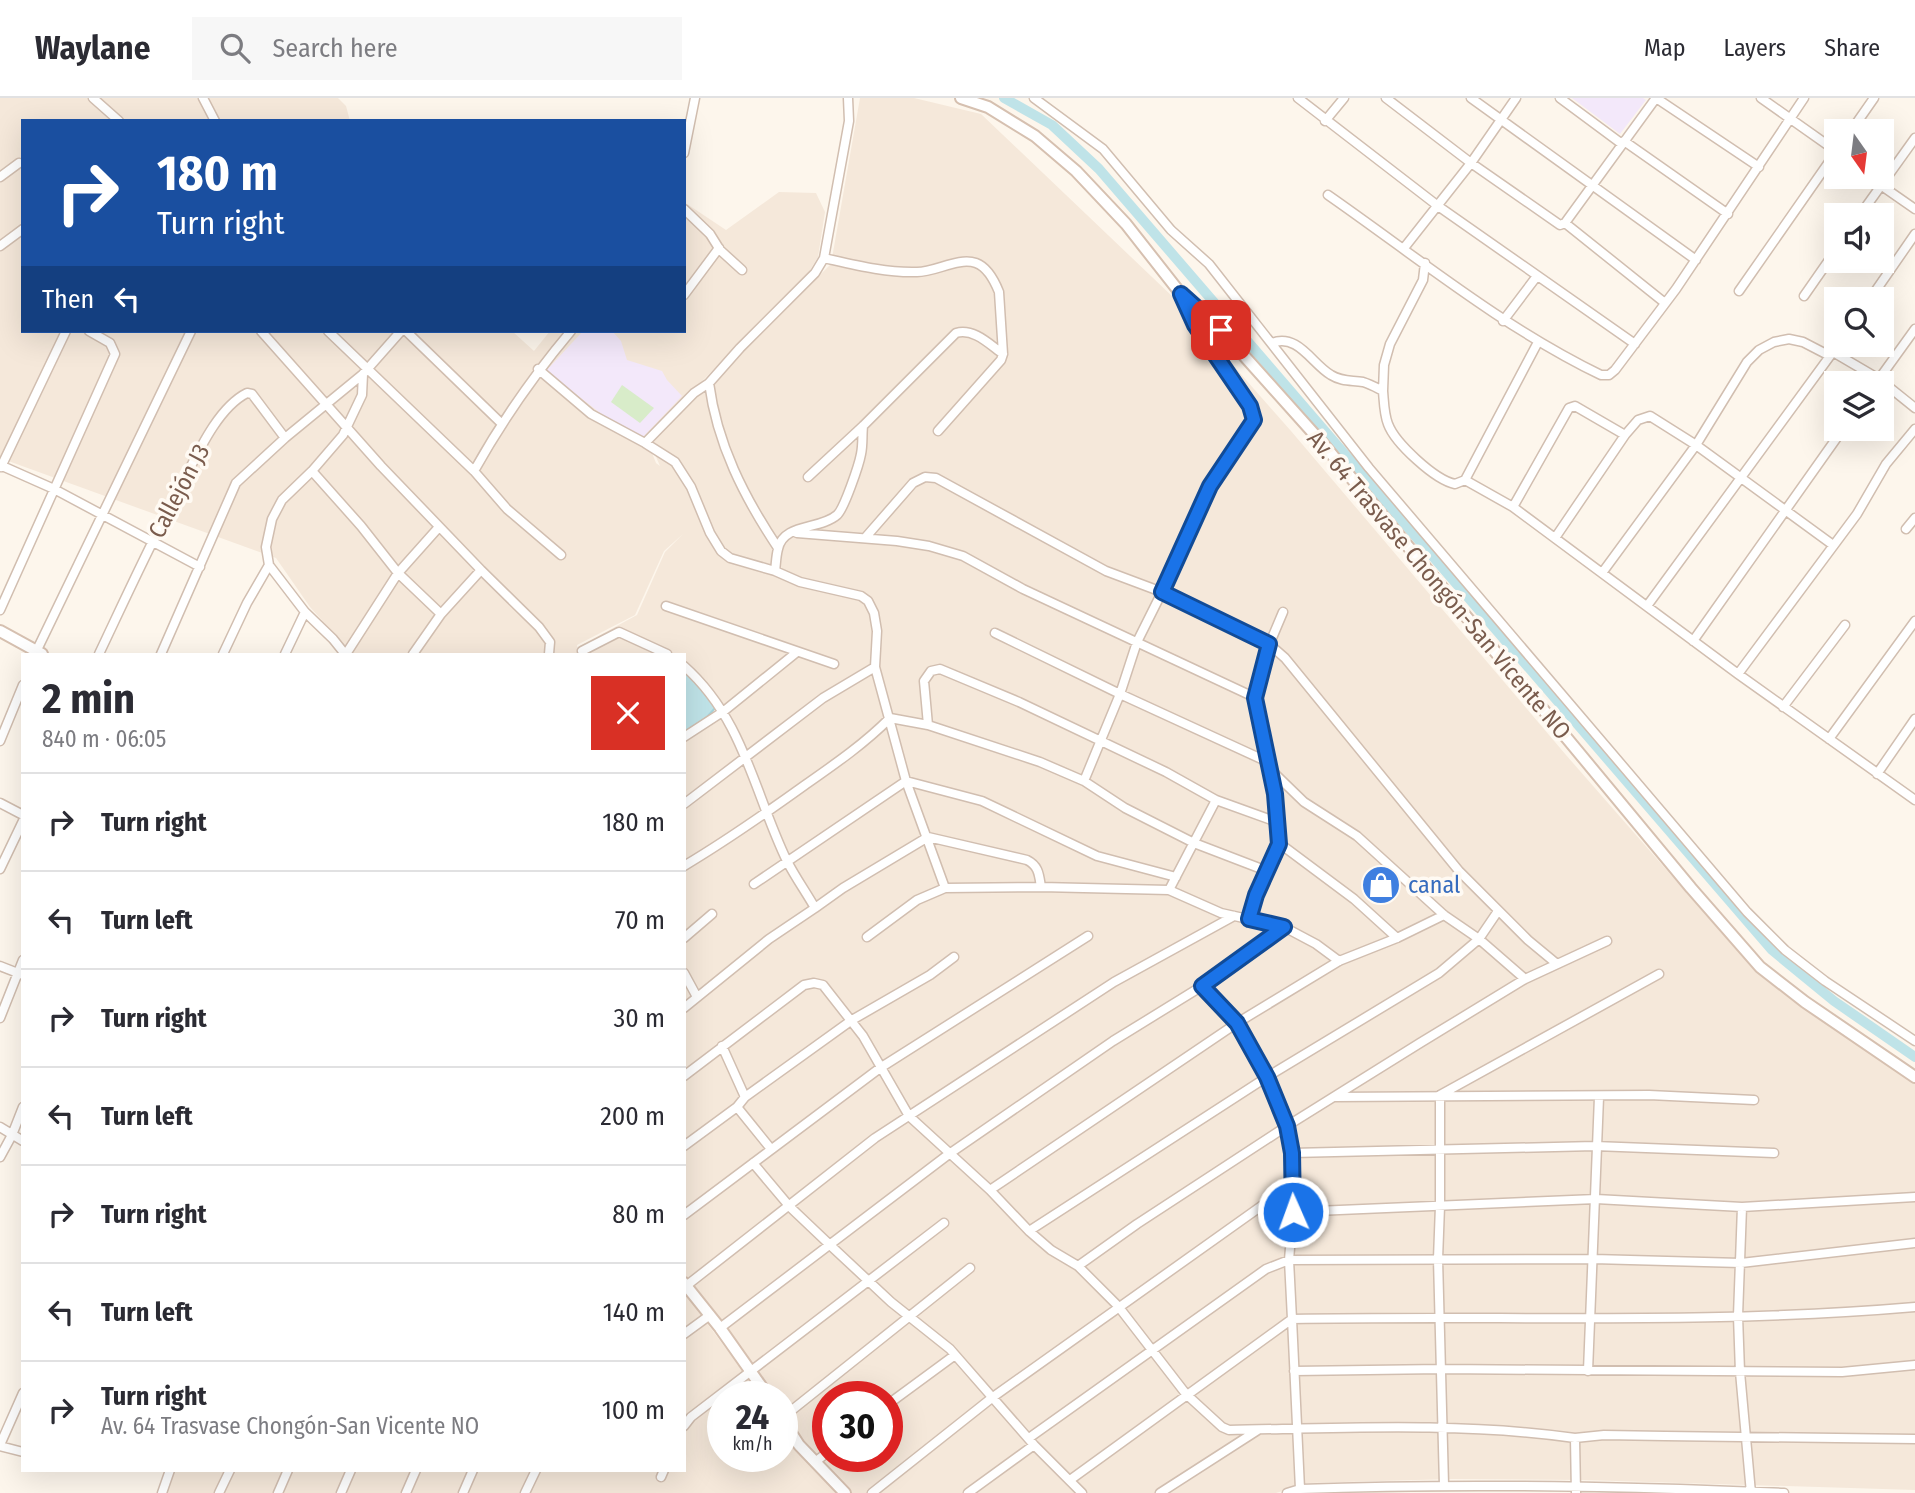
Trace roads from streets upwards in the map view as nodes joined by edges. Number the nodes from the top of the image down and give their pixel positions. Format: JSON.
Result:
{"nodes":[{"id":1,"x":93,"y":98,"type":"edge"},
{"id":2,"x":203,"y":98,"type":"edge"},
{"id":3,"x":695,"y":98,"type":"edge"},
{"id":4,"x":848,"y":98,"type":"edge"},
{"id":5,"x":961,"y":98,"type":"edge"},
{"id":6,"x":1034,"y":98,"type":"edge"},
{"id":7,"x":1298,"y":98,"type":"edge"},
{"id":8,"x":1344,"y":98,"type":"edge"},
{"id":9,"x":1386,"y":98,"type":"edge"},
{"id":10,"x":1471,"y":98,"type":"edge"},
{"id":11,"x":1516,"y":98,"type":"edge"},
{"id":12,"x":1560,"y":98,"type":"edge"},
{"id":13,"x":1656,"y":98,"type":"edge"},
{"id":14,"x":1761,"y":98,"type":"edge"},
{"id":15,"x":1804,"y":98,"type":"edge"},
{"id":16,"x":1874,"y":98,"type":"edge"},
{"id":17,"x":1790,"y":117,"type":"junction"},
{"id":18,"x":117,"y":119,"type":"edge"},
{"id":19,"x":214,"y":119,"type":"edge"},
{"id":20,"x":1859,"y":119,"type":"edge"},
{"id":21,"x":1501,"y":120,"type":"junction"},
{"id":22,"x":1325,"y":121,"type":"junction"},
{"id":23,"x":1915,"y":138,"type":"edge"},
{"id":24,"x":686,"y":143,"type":"edge"},
{"id":25,"x":1623,"y":143,"type":"junction"},
{"id":26,"x":1824,"y":143,"type":"edge"},
{"id":27,"x":19,"y":163,"type":"dead end"},
{"id":28,"x":1471,"y":163,"type":"junction"},
{"id":29,"x":1759,"y":167,"type":"junction"},
{"id":30,"x":1894,"y":168,"type":"edge"},
{"id":31,"x":1824,"y":169,"type":"edge"},
{"id":32,"x":0,"y":177,"type":"edge"},
{"id":33,"x":1594,"y":186,"type":"junction"},
{"id":34,"x":1885,"y":189,"type":"edge"},
{"id":35,"x":1328,"y":195,"type":"dead end"},
{"id":36,"x":1438,"y":206,"type":"junction"},
{"id":37,"x":1915,"y":209,"type":"edge"},
{"id":38,"x":686,"y":211,"type":"edge"},
{"id":39,"x":1728,"y":214,"type":"junction"},
{"id":40,"x":1565,"y":223,"type":"junction"},
{"id":41,"x":21,"y":230,"type":"edge"},
{"id":42,"x":1915,"y":234,"type":"edge"},
{"id":43,"x":0,"y":246,"type":"edge"},
{"id":44,"x":719,"y":248,"type":"junction"},
{"id":45,"x":1404,"y":248,"type":"junction"},
{"id":46,"x":824,"y":258,"type":"junction"},
{"id":47,"x":1696,"y":260,"type":"junction"},
{"id":48,"x":1425,"y":263,"type":"junction"},
{"id":49,"x":1824,"y":267,"type":"edge"},
{"id":50,"x":743,"y":270,"type":"dead end"},
{"id":51,"x":1537,"y":276,"type":"junction"},
{"id":52,"x":1878,"y":287,"type":"edge"},
{"id":53,"x":1739,"y":291,"type":"dead end"},
{"id":54,"x":686,"y":292,"type":"edge"},
{"id":55,"x":1181,"y":294,"type":"junction"},
{"id":56,"x":1804,"y":296,"type":"dead end"},
{"id":57,"x":1665,"y":303,"type":"junction"},
{"id":58,"x":1503,"y":321,"type":"junction"},
{"id":59,"x":1915,"y":330,"type":"edge"},
{"id":60,"x":65,"y":333,"type":"edge"},
{"id":61,"x":92,"y":333,"type":"edge"},
{"id":62,"x":190,"y":333,"type":"edge"},
{"id":63,"x":263,"y":333,"type":"edge"},
{"id":64,"x":330,"y":333,"type":"edge"},
{"id":65,"x":402,"y":333,"type":"edge"},
{"id":66,"x":406,"y":333,"type":"edge"},
{"id":67,"x":569,"y":333,"type":"edge"},
{"id":68,"x":1538,"y":342,"type":"junction"},
{"id":69,"x":1272,"y":343,"type":"junction"},
{"id":70,"x":1635,"y":344,"type":"junction"},
{"id":71,"x":1824,"y":348,"type":"edge"},
{"id":72,"x":1003,"y":354,"type":"junction"},
{"id":73,"x":1830,"y":357,"type":"edge"},
{"id":74,"x":1843,"y":357,"type":"edge"},
{"id":75,"x":538,"y":369,"type":"junction"},
{"id":76,"x":1863,"y":371,"type":"edge"},
{"id":77,"x":1884,"y":371,"type":"edge"},
{"id":78,"x":366,"y":372,"type":"junction"},
{"id":79,"x":709,"y":383,"type":"junction"},
{"id":80,"x":1383,"y":390,"type":"junction"},
{"id":81,"x":1894,"y":393,"type":"edge"},
{"id":82,"x":326,"y":404,"type":"junction"},
{"id":83,"x":1915,"y":408,"type":"edge"},
{"id":84,"x":501,"y":423,"type":"junction"},
{"id":85,"x":347,"y":426,"type":"junction"},
{"id":86,"x":863,"y":426,"type":"junction"},
{"id":87,"x":1915,"y":429,"type":"edge"},
{"id":88,"x":938,"y":431,"type":"dead end"},
{"id":89,"x":1625,"y":435,"type":"junction"},
{"id":90,"x":285,"y":438,"type":"junction"},
{"id":91,"x":1834,"y":441,"type":"edge"},
{"id":92,"x":645,"y":443,"type":"junction"},
{"id":93,"x":1696,"y":445,"type":"junction"},
{"id":94,"x":1,"y":467,"type":"edge"},
{"id":95,"x":312,"y":471,"type":"junction"},
{"id":96,"x":474,"y":471,"type":"junction"},
{"id":97,"x":808,"y":477,"type":"dead end"},
{"id":98,"x":1742,"y":477,"type":"junction"},
{"id":99,"x":1465,"y":480,"type":"junction"},
{"id":100,"x":54,"y":489,"type":"junction"},
{"id":101,"x":1513,"y":507,"type":"junction"},
{"id":102,"x":1785,"y":508,"type":"junction"},
{"id":103,"x":104,"y":515,"type":"junction"},
{"id":104,"x":1915,"y":518,"type":"edge"},
{"id":105,"x":439,"y":527,"type":"junction"},
{"id":106,"x":1906,"y":529,"type":"dead end"},
{"id":107,"x":790,"y":532,"type":"junction"},
{"id":108,"x":865,"y":538,"type":"junction"},
{"id":109,"x":1555,"y":538,"type":"junction"},
{"id":110,"x":152,"y":541,"type":"junction"},
{"id":111,"x":1833,"y":545,"type":"junction"},
{"id":112,"x":778,"y":548,"type":"junction"},
{"id":113,"x":561,"y":555,"type":"dead end"},
{"id":114,"x":269,"y":565,"type":"junction"},
{"id":115,"x":200,"y":566,"type":"junction"},
{"id":116,"x":481,"y":570,"type":"junction"},
{"id":117,"x":775,"y":571,"type":"junction"},
{"id":118,"x":398,"y":573,"type":"junction"},
{"id":119,"x":1602,"y":573,"type":"junction"},
{"id":120,"x":1162,"y":592,"type":"junction"},
{"id":121,"x":1647,"y":606,"type":"junction"},
{"id":122,"x":666,"y":607,"type":"dead end"},
{"id":123,"x":0,"y":610,"type":"edge"},
{"id":124,"x":305,"y":612,"type":"junction"},
{"id":125,"x":1283,"y":612,"type":"dead end"},
{"id":126,"x":442,"y":614,"type":"junction"},
{"id":127,"x":1915,"y":621,"type":"edge"},
{"id":128,"x":1844,"y":625,"type":"dead end"},
{"id":129,"x":0,"y":631,"type":"edge"},
{"id":130,"x":995,"y":633,"type":"dead end"},
{"id":131,"x":1693,"y":641,"type":"junction"},
{"id":132,"x":1136,"y":642,"type":"junction"},
{"id":133,"x":1269,"y":644,"type":"junction"},
{"id":134,"x":582,"y":651,"type":"dead end"},
{"id":135,"x":797,"y":652,"type":"junction"},
{"id":136,"x":36,"y":653,"type":"edge"},
{"id":137,"x":38,"y":653,"type":"edge"},
{"id":138,"x":99,"y":653,"type":"edge"},
{"id":139,"x":161,"y":653,"type":"edge"},
{"id":140,"x":223,"y":653,"type":"edge"},
{"id":141,"x":285,"y":653,"type":"edge"},
{"id":142,"x":345,"y":653,"type":"edge"},
{"id":143,"x":347,"y":653,"type":"edge"},
{"id":144,"x":414,"y":653,"type":"edge"},
{"id":145,"x":549,"y":653,"type":"edge"},
{"id":146,"x":665,"y":653,"type":"edge"},
{"id":147,"x":834,"y":664,"type":"dead end"},
{"id":148,"x":875,"y":667,"type":"junction"},
{"id":149,"x":686,"y":668,"type":"edge"},
{"id":150,"x":1738,"y":674,"type":"junction"},
{"id":151,"x":21,"y":690,"type":"edge"},
{"id":152,"x":1120,"y":694,"type":"junction"},
{"id":153,"x":1255,"y":698,"type":"junction"},
{"id":154,"x":1783,"y":707,"type":"junction"},
{"id":155,"x":724,"y":711,"type":"junction"},
{"id":156,"x":890,"y":718,"type":"junction"},
{"id":157,"x":1915,"y":719,"type":"edge"},
{"id":158,"x":928,"y":725,"type":"junction"},
{"id":159,"x":686,"y":736,"type":"edge"},
{"id":160,"x":1829,"y":739,"type":"junction"},
{"id":161,"x":0,"y":741,"type":"edge"},
{"id":162,"x":1102,"y":743,"type":"junction"},
{"id":163,"x":747,"y":758,"type":"junction"},
{"id":164,"x":1269,"y":766,"type":"junction"},
{"id":165,"x":1877,"y":774,"type":"junction"},
{"id":166,"x":1084,"y":780,"type":"junction"},
{"id":167,"x":906,"y":781,"type":"junction"},
{"id":168,"x":1216,"y":800,"type":"junction"},
{"id":169,"x":1915,"y":800,"type":"edge"},
{"id":170,"x":0,"y":803,"type":"edge"},
{"id":171,"x":686,"y":803,"type":"edge"},
{"id":172,"x":767,"y":812,"type":"junction"},
{"id":173,"x":21,"y":814,"type":"edge"},
{"id":174,"x":1277,"y":822,"type":"junction"},
{"id":175,"x":21,"y":825,"type":"edge"},
{"id":176,"x":928,"y":837,"type":"junction"},
{"id":177,"x":1194,"y":843,"type":"junction"},
{"id":178,"x":1279,"y":844,"type":"junction"},
{"id":179,"x":788,"y":862,"type":"junction"},
{"id":180,"x":686,"y":865,"type":"edge"},
{"id":181,"x":0,"y":869,"type":"edge"},
{"id":182,"x":1267,"y":871,"type":"junction"},
{"id":183,"x":1176,"y":877,"type":"junction"},
{"id":184,"x":754,"y":884,"type":"dead end"},
{"id":185,"x":1041,"y":887,"type":"junction"},
{"id":186,"x":945,"y":888,"type":"junction"},
{"id":187,"x":1169,"y":890,"type":"junction"},
{"id":188,"x":815,"y":908,"type":"junction"},
{"id":189,"x":1498,"y":911,"type":"junction"},
{"id":190,"x":712,"y":914,"type":"dead end"},
{"id":191,"x":1444,"y":915,"type":"junction"},
{"id":192,"x":1234,"y":916,"type":"junction"},
{"id":193,"x":1249,"y":919,"type":"junction"},
{"id":194,"x":1284,"y":927,"type":"junction"},
{"id":195,"x":686,"y":936,"type":"edge"},
{"id":196,"x":1088,"y":936,"type":"dead end"},
{"id":197,"x":867,"y":937,"type":"dead end"},
{"id":198,"x":1397,"y":938,"type":"junction"},
{"id":199,"x":1479,"y":939,"type":"junction"},
{"id":200,"x":1607,"y":941,"type":"dead end"},
{"id":201,"x":954,"y":957,"type":"dead end"},
{"id":202,"x":1339,"y":961,"type":"junction"},
{"id":203,"x":1557,"y":964,"type":"junction"},
{"id":204,"x":0,"y":965,"type":"edge"},
{"id":205,"x":20,"y":973,"type":"edge"},
{"id":206,"x":1659,"y":974,"type":"dead end"},
{"id":207,"x":686,"y":977,"type":"edge"},
{"id":208,"x":1525,"y":979,"type":"junction"},
{"id":209,"x":1202,"y":986,"type":"junction"},
{"id":210,"x":696,"y":997,"type":"junction"},
{"id":211,"x":686,"y":1006,"type":"edge"},
{"id":212,"x":0,"y":1018,"type":"edge"},
{"id":213,"x":852,"y":1020,"type":"junction"},
{"id":214,"x":1237,"y":1023,"type":"junction"},
{"id":215,"x":1915,"y":1041,"type":"edge"},
{"id":216,"x":722,"y":1046,"type":"junction"},
{"id":217,"x":880,"y":1068,"type":"junction"},
{"id":218,"x":686,"y":1074,"type":"edge"},
{"id":219,"x":1267,"y":1077,"type":"junction"},
{"id":220,"x":1915,"y":1077,"type":"edge"},
{"id":221,"x":1440,"y":1095,"type":"junction"},
{"id":222,"x":746,"y":1097,"type":"junction"},
{"id":223,"x":1334,"y":1097,"type":"junction"},
{"id":224,"x":1599,"y":1097,"type":"junction"},
{"id":225,"x":1754,"y":1100,"type":"dead end"},
{"id":226,"x":737,"y":1107,"type":"junction"},
{"id":227,"x":21,"y":1112,"type":"edge"},
{"id":228,"x":909,"y":1116,"type":"junction"},
{"id":229,"x":1287,"y":1126,"type":"junction"},
{"id":230,"x":0,"y":1127,"type":"edge"},
{"id":231,"x":12,"y":1135,"type":"junction"},
{"id":232,"x":21,"y":1140,"type":"edge"},
{"id":233,"x":686,"y":1145,"type":"edge"},
{"id":234,"x":1595,"y":1146,"type":"junction"},
{"id":235,"x":771,"y":1149,"type":"junction"},
{"id":236,"x":1440,"y":1150,"type":"junction"},
{"id":237,"x":1292,"y":1153,"type":"junction"},
{"id":238,"x":1774,"y":1153,"type":"dead end"},
{"id":239,"x":949,"y":1154,"type":"junction"},
{"id":240,"x":0,"y":1157,"type":"edge"},
{"id":241,"x":753,"y":1163,"type":"junction"},
{"id":242,"x":1291,"y":1185,"type":"junction"},
{"id":243,"x":990,"y":1190,"type":"junction"},
{"id":244,"x":1915,"y":1197,"type":"edge"},
{"id":245,"x":1596,"y":1199,"type":"junction"},
{"id":246,"x":788,"y":1205,"type":"junction"},
{"id":247,"x":1440,"y":1206,"type":"junction"},
{"id":248,"x":1742,"y":1207,"type":"junction"},
{"id":249,"x":1293,"y":1212,"type":"junction"},
{"id":250,"x":686,"y":1213,"type":"edge"},
{"id":251,"x":944,"y":1223,"type":"dead end"},
{"id":252,"x":1029,"y":1231,"type":"junction"},
{"id":253,"x":1915,"y":1242,"type":"edge"},
{"id":254,"x":830,"y":1245,"type":"junction"},
{"id":255,"x":1438,"y":1259,"type":"junction"},
{"id":256,"x":1592,"y":1259,"type":"junction"},
{"id":257,"x":1289,"y":1260,"type":"junction"},
{"id":258,"x":1741,"y":1263,"type":"junction"},
{"id":259,"x":1078,"y":1266,"type":"junction"},
{"id":260,"x":970,"y":1268,"type":"dead end"},
{"id":261,"x":868,"y":1281,"type":"junction"},
{"id":262,"x":686,"y":1283,"type":"edge"},
{"id":263,"x":686,"y":1285,"type":"edge"},
{"id":264,"x":1118,"y":1306,"type":"junction"},
{"id":265,"x":1915,"y":1307,"type":"edge"},
{"id":266,"x":710,"y":1315,"type":"junction"},
{"id":267,"x":1440,"y":1316,"type":"junction"},
{"id":268,"x":1738,"y":1316,"type":"junction"},
{"id":269,"x":910,"y":1317,"type":"junction"},
{"id":270,"x":1590,"y":1318,"type":"junction"},
{"id":271,"x":1292,"y":1319,"type":"junction"},
{"id":272,"x":720,"y":1328,"type":"junction"},
{"id":273,"x":686,"y":1333,"type":"edge"},
{"id":274,"x":1152,"y":1351,"type":"junction"},
{"id":275,"x":955,"y":1355,"type":"junction"},
{"id":276,"x":1915,"y":1365,"type":"edge"},
{"id":277,"x":1442,"y":1369,"type":"junction"},
{"id":278,"x":750,"y":1371,"type":"junction"},
{"id":279,"x":1294,"y":1371,"type":"junction"},
{"id":280,"x":1588,"y":1371,"type":"junction"},
{"id":281,"x":1740,"y":1372,"type":"junction"},
{"id":282,"x":757,"y":1381,"type":"edge"},
{"id":283,"x":903,"y":1393,"type":"edge"},
{"id":284,"x":1186,"y":1394,"type":"junction"},
{"id":285,"x":993,"y":1397,"type":"junction"},
{"id":286,"x":21,"y":1398,"type":"edge"},
{"id":287,"x":798,"y":1405,"type":"edge"},
{"id":288,"x":686,"y":1423,"type":"edge"},
{"id":289,"x":1296,"y":1427,"type":"junction"},
{"id":290,"x":1444,"y":1428,"type":"junction"},
{"id":291,"x":1258,"y":1429,"type":"junction"},
{"id":292,"x":1576,"y":1438,"type":"junction"},
{"id":293,"x":1746,"y":1438,"type":"junction"},
{"id":294,"x":1915,"y":1439,"type":"edge"},
{"id":295,"x":1032,"y":1442,"type":"junction"},
{"id":296,"x":798,"y":1443,"type":"edge"},
{"id":297,"x":0,"y":1445,"type":"edge"},
{"id":298,"x":21,"y":1451,"type":"edge"},
{"id":299,"x":812,"y":1459,"type":"edge"},
{"id":300,"x":169,"y":1472,"type":"edge"},
{"id":301,"x":229,"y":1472,"type":"edge"},
{"id":302,"x":287,"y":1472,"type":"edge"},
{"id":303,"x":350,"y":1472,"type":"edge"},
{"id":304,"x":415,"y":1472,"type":"edge"},
{"id":305,"x":473,"y":1472,"type":"edge"},
{"id":306,"x":535,"y":1472,"type":"edge"},
{"id":307,"x":825,"y":1472,"type":"edge"},
{"id":308,"x":1444,"y":1485,"type":"junction"},
{"id":309,"x":1076,"y":1486,"type":"edge"},
{"id":310,"x":1300,"y":1489,"type":"junction"},
{"id":311,"x":1576,"y":1489,"type":"edge"},
{"id":312,"x":1751,"y":1492,"type":"edge"},
{"id":313,"x":162,"y":1493,"type":"edge"},
{"id":314,"x":219,"y":1493,"type":"edge"},
{"id":315,"x":278,"y":1493,"type":"edge"},
{"id":316,"x":341,"y":1493,"type":"edge"},
{"id":317,"x":405,"y":1493,"type":"edge"},
{"id":318,"x":463,"y":1493,"type":"edge"},
{"id":319,"x":525,"y":1493,"type":"edge"},
{"id":320,"x":845,"y":1493,"type":"edge"},
{"id":321,"x":872,"y":1493,"type":"edge"},
{"id":322,"x":968,"y":1493,"type":"edge"},
{"id":323,"x":1067,"y":1493,"type":"edge"},
{"id":324,"x":1160,"y":1493,"type":"edge"},
{"id":325,"x":1287,"y":1493,"type":"edge"},
{"id":326,"x":1784,"y":1493,"type":"edge"}],
"edges":[{"from":1,"to":18,"type":"street"},
{"from":2,"to":19,"type":"street"},
{"from":3,"to":24,"type":"street"},
{"from":4,"to":46,"type":"street"},
{"from":5,"to":55,"type":"street","name":"Av. 64 Trasvase Chongón-San Vicente NO"},
{"from":6,"to":69,"type":"street"},
{"from":7,"to":22,"type":"street"},
{"from":8,"to":22,"type":"street"},
{"from":9,"to":28,"type":"street"},
{"from":10,"to":21,"type":"street"},
{"from":11,"to":21,"type":"street"},
{"from":12,"to":25,"type":"street"},
{"from":13,"to":25,"type":"street"},
{"from":13,"to":29,"type":"street"},
{"from":14,"to":17,"type":"street"},
{"from":15,"to":17,"type":"street"},
{"from":16,"to":20,"type":"street"},
{"from":17,"to":26,"type":"street"},
{"from":17,"to":29,"type":"street"},
{"from":21,"to":28,"type":"street"},
{"from":21,"to":33,"type":"street"},
{"from":22,"to":36,"type":"street"},
{"from":23,"to":30,"type":"street"},
{"from":25,"to":33,"type":"street"},
{"from":25,"to":39,"type":"street"},
{"from":27,"to":32,"type":"street"},
{"from":28,"to":36,"type":"street"},
{"from":28,"to":40,"type":"street"},
{"from":29,"to":39,"type":"street"},
{"from":31,"to":53,"type":"street"},
{"from":33,"to":40,"type":"street"},
{"from":33,"to":47,"type":"street"},
{"from":34,"to":37,"type":"street"},
{"from":35,"to":45,"type":"street"},
{"from":36,"to":45,"type":"street"},
{"from":36,"to":51,"type":"street"},
{"from":38,"to":44,"type":"street"},
{"from":39,"to":47,"type":"street"},
{"from":40,"to":57,"type":"street"},
{"from":41,"to":43,"type":"street"},
{"from":42,"to":52,"type":"street"},
{"from":44,"to":50,"type":"street"},
{"from":44,"to":54,"type":"street"},
{"from":45,"to":48,"type":"street"},
{"from":46,"to":72,"type":"street"},
{"from":46,"to":79,"type":"street"},
{"from":47,"to":57,"type":"street"},
{"from":48,"to":58,"type":"street"},
{"from":48,"to":80,"type":"street"},
{"from":49,"to":56,"type":"street"},
{"from":51,"to":58,"type":"street"},
{"from":51,"to":70,"type":"street"},
{"from":55,"to":120,"type":"street"},
{"from":55,"to":220,"type":"street","name":"Av. 64 Trasvase Chongón-San Vicente NO"},
{"from":57,"to":70,"type":"street"},
{"from":58,"to":68,"type":"street"},
{"from":59,"to":77,"type":"street"},
{"from":60,"to":94,"type":"street"},
{"from":61,"to":100,"type":"street"},
{"from":62,"to":103,"type":"street"},
{"from":63,"to":82,"type":"street"},
{"from":64,"to":78,"type":"street"},
{"from":65,"to":78,"type":"street"},
{"from":66,"to":84,"type":"street"},
{"from":67,"to":75,"type":"street"},
{"from":68,"to":70,"type":"street"},
{"from":68,"to":99,"type":"street"},
{"from":69,"to":80,"type":"street"},
{"from":69,"to":215,"type":"street"},
{"from":71,"to":93,"type":"street"},
{"from":72,"to":86,"type":"street"},
{"from":72,"to":88,"type":"street"},
{"from":73,"to":98,"type":"street"},
{"from":74,"to":76,"type":"street"},
{"from":75,"to":84,"type":"street"},
{"from":75,"to":92,"type":"street"},
{"from":78,"to":82,"type":"street"},
{"from":78,"to":85,"type":"street"},
{"from":78,"to":96,"type":"street"},
{"from":79,"to":92,"type":"street"},
{"from":79,"to":112,"type":"street"},
{"from":80,"to":99,"type":"street"},
{"from":81,"to":83,"type":"street"},
{"from":82,"to":85,"type":"street"},
{"from":82,"to":90,"type":"street"},
{"from":84,"to":96,"type":"street"},
{"from":85,"to":95,"type":"street"},
{"from":85,"to":105,"type":"street"},
{"from":86,"to":97,"type":"street"},
{"from":86,"to":107,"type":"street"},
{"from":87,"to":111,"type":"street"},
{"from":89,"to":93,"type":"street"},
{"from":89,"to":101,"type":"street"},
{"from":89,"to":109,"type":"street"},
{"from":90,"to":110,"type":"street","name":"Callejón J3"},
{"from":90,"to":115,"type":"street"},
{"from":91,"to":102,"type":"street"},
{"from":92,"to":117,"type":"street"},
{"from":93,"to":98,"type":"street"},
{"from":93,"to":119,"type":"street"},
{"from":94,"to":100,"type":"street"},
{"from":95,"to":114,"type":"street"},
{"from":95,"to":118,"type":"street"},
{"from":96,"to":113,"type":"street"},
{"from":98,"to":102,"type":"street"},
{"from":98,"to":121,"type":"street"},
{"from":99,"to":101,"type":"street"},
{"from":100,"to":103,"type":"street"},
{"from":100,"to":123,"type":"street"},
{"from":101,"to":109,"type":"street"},
{"from":102,"to":111,"type":"street"},
{"from":102,"to":131,"type":"street"},
{"from":103,"to":110,"type":"street"},
{"from":103,"to":137,"type":"street"},
{"from":104,"to":106,"type":"street"},
{"from":105,"to":116,"type":"street"},
{"from":105,"to":118,"type":"street"},
{"from":107,"to":108,"type":"street"},
{"from":107,"to":112,"type":"street"},
{"from":108,"to":120,"type":"street"},
{"from":108,"to":132,"type":"street"},
{"from":109,"to":119,"type":"street"},
{"from":110,"to":115,"type":"street"},
{"from":110,"to":138,"type":"street","name":"Callejón J3"},
{"from":111,"to":150,"type":"street"},
{"from":112,"to":117,"type":"street"},
{"from":114,"to":124,"type":"street"},
{"from":114,"to":140,"type":"street"},
{"from":115,"to":139,"type":"street"},
{"from":116,"to":126,"type":"street"},
{"from":116,"to":145,"type":"street"},
{"from":117,"to":148,"type":"street"},
{"from":118,"to":126,"type":"street"},
{"from":118,"to":143,"type":"street"},
{"from":119,"to":121,"type":"street"},
{"from":120,"to":132,"type":"street"},
{"from":120,"to":133,"type":"street"},
{"from":121,"to":131,"type":"street"},
{"from":122,"to":135,"type":"street"},
{"from":124,"to":141,"type":"street"},
{"from":124,"to":142,"type":"street"},
{"from":125,"to":133,"type":"street"},
{"from":126,"to":144,"type":"street"},
{"from":127,"to":160,"type":"street"},
{"from":128,"to":154,"type":"street"},
{"from":129,"to":136,"type":"street"},
{"from":130,"to":152,"type":"street"},
{"from":131,"to":150,"type":"street"},
{"from":132,"to":152,"type":"street"},
{"from":132,"to":153,"type":"street"},
{"from":133,"to":153,"type":"street"},
{"from":133,"to":189,"type":"street"},
{"from":134,"to":146,"type":"street"},
{"from":135,"to":147,"type":"street"},
{"from":135,"to":155,"type":"street"},
{"from":148,"to":156,"type":"street"},
{"from":148,"to":163,"type":"street"},
{"from":149,"to":155,"type":"street"},
{"from":150,"to":154,"type":"street"},
{"from":151,"to":161,"type":"street"},
{"from":152,"to":162,"type":"street"},
{"from":152,"to":164,"type":"street"},
{"from":153,"to":164,"type":"street"},
{"from":154,"to":160,"type":"street"},
{"from":155,"to":159,"type":"street"},
{"from":155,"to":163,"type":"street"},
{"from":156,"to":158,"type":"street"},
{"from":156,"to":167,"type":"street"},
{"from":156,"to":172,"type":"street"},
{"from":157,"to":165,"type":"street"},
{"from":158,"to":162,"type":"street"},
{"from":158,"to":166,"type":"street"},
{"from":160,"to":165,"type":"street"},
{"from":162,"to":166,"type":"street"},
{"from":162,"to":168,"type":"street"},
{"from":163,"to":171,"type":"street"},
{"from":163,"to":172,"type":"street"},
{"from":164,"to":174,"type":"street"},
{"from":164,"to":191,"type":"street"},
{"from":165,"to":169,"type":"street"},
{"from":166,"to":177,"type":"street"},
{"from":167,"to":176,"type":"street"},
{"from":167,"to":179,"type":"street"},
{"from":167,"to":183,"type":"street"},
{"from":168,"to":174,"type":"street"},
{"from":168,"to":177,"type":"street"},
{"from":170,"to":173,"type":"street"},
{"from":172,"to":179,"type":"street"},
{"from":172,"to":180,"type":"street"},
{"from":174,"to":178,"type":"street"},
{"from":175,"to":181,"type":"street"},
{"from":176,"to":185,"type":"street"},
{"from":176,"to":186,"type":"street"},
{"from":176,"to":188,"type":"street"},
{"from":177,"to":182,"type":"street"},
{"from":177,"to":183,"type":"street"},
{"from":178,"to":182,"type":"street"},
{"from":178,"to":198,"type":"street"},
{"from":179,"to":184,"type":"street"},
{"from":179,"to":188,"type":"street"},
{"from":182,"to":193,"type":"street"},
{"from":183,"to":187,"type":"street"},
{"from":185,"to":186,"type":"street"},
{"from":185,"to":187,"type":"street"},
{"from":186,"to":197,"type":"street"},
{"from":187,"to":192,"type":"street"},
{"from":188,"to":210,"type":"street"},
{"from":189,"to":199,"type":"street"},
{"from":189,"to":203,"type":"street"},
{"from":190,"to":195,"type":"street"},
{"from":191,"to":198,"type":"street"},
{"from":191,"to":199,"type":"street"},
{"from":192,"to":193,"type":"street"},
{"from":192,"to":228,"type":"street"},
{"from":193,"to":194,"type":"street"},
{"from":194,"to":202,"type":"street"},
{"from":194,"to":209,"type":"street"},
{"from":196,"to":217,"type":"street"},
{"from":198,"to":202,"type":"street"},
{"from":199,"to":208,"type":"street"},
{"from":199,"to":219,"type":"street"},
{"from":200,"to":203,"type":"street"},
{"from":201,"to":213,"type":"street"},
{"from":202,"to":214,"type":"street"},
{"from":203,"to":208,"type":"street"},
{"from":204,"to":205,"type":"street"},
{"from":205,"to":212,"type":"street"},
{"from":206,"to":221,"type":"street"},
{"from":207,"to":210,"type":"street"},
{"from":208,"to":223,"type":"street"},
{"from":209,"to":214,"type":"street"},
{"from":209,"to":239,"type":"street"},
{"from":210,"to":211,"type":"street"},
{"from":213,"to":216,"type":"street"},
{"from":213,"to":217,"type":"street"},
{"from":213,"to":222,"type":"street"},
{"from":214,"to":219,"type":"street"},
{"from":214,"to":243,"type":"street"},
{"from":216,"to":218,"type":"street"},
{"from":216,"to":222,"type":"street"},
{"from":217,"to":228,"type":"street"},
{"from":217,"to":235,"type":"street"},
{"from":219,"to":229,"type":"street"},
{"from":219,"to":252,"type":"street"},
{"from":221,"to":223,"type":"street"},
{"from":221,"to":224,"type":"street"},
{"from":221,"to":236,"type":"street"},
{"from":222,"to":226,"type":"street"},
{"from":223,"to":229,"type":"street"},
{"from":224,"to":225,"type":"street"},
{"from":224,"to":234,"type":"street"},
{"from":226,"to":233,"type":"street"},
{"from":226,"to":235,"type":"street"},
{"from":227,"to":231,"type":"street"},
{"from":228,"to":239,"type":"street"},
{"from":228,"to":246,"type":"street"},
{"from":229,"to":237,"type":"street"},
{"from":229,"to":259,"type":"street"},
{"from":230,"to":231,"type":"street"},
{"from":231,"to":232,"type":"street"},
{"from":231,"to":240,"type":"street"},
{"from":234,"to":236,"type":"street"},
{"from":234,"to":238,"type":"street"},
{"from":234,"to":245,"type":"street"},
{"from":235,"to":241,"type":"street"},
{"from":236,"to":237,"type":"street"},
{"from":236,"to":247,"type":"street"},
{"from":237,"to":242,"type":"street"},
{"from":239,"to":243,"type":"street"},
{"from":239,"to":254,"type":"street"},
{"from":241,"to":246,"type":"street"},
{"from":241,"to":250,"type":"street"},
{"from":242,"to":249,"type":"street"},
{"from":242,"to":264,"type":"street"},
{"from":243,"to":252,"type":"street"},
{"from":244,"to":248,"type":"street"},
{"from":245,"to":247,"type":"street"},
{"from":245,"to":248,"type":"street"},
{"from":245,"to":256,"type":"street"},
{"from":246,"to":254,"type":"street"},
{"from":246,"to":262,"type":"street"},
{"from":247,"to":249,"type":"street"},
{"from":247,"to":255,"type":"street"},
{"from":248,"to":258,"type":"street"},
{"from":249,"to":257,"type":"street"},
{"from":251,"to":261,"type":"street"},
{"from":252,"to":259,"type":"street"},
{"from":253,"to":258,"type":"street"},
{"from":254,"to":261,"type":"street"},
{"from":254,"to":272,"type":"street"},
{"from":255,"to":256,"type":"street"},
{"from":255,"to":257,"type":"street"},
{"from":255,"to":267,"type":"street"},
{"from":256,"to":258,"type":"street"},
{"from":256,"to":270,"type":"street"},
{"from":257,"to":271,"type":"street"},
{"from":257,"to":274,"type":"street"},
{"from":258,"to":268,"type":"street"},
{"from":259,"to":264,"type":"street"},
{"from":260,"to":269,"type":"street"},
{"from":261,"to":269,"type":"street"},
{"from":261,"to":278,"type":"street"},
{"from":263,"to":266,"type":"street"},
{"from":264,"to":274,"type":"street"},
{"from":264,"to":285,"type":"street"},
{"from":265,"to":268,"type":"street"},
{"from":266,"to":272,"type":"street"},
{"from":266,"to":273,"type":"street"},
{"from":267,"to":270,"type":"street"},
{"from":267,"to":271,"type":"street"},
{"from":267,"to":277,"type":"street"},
{"from":268,"to":270,"type":"street"},
{"from":268,"to":281,"type":"street"},
{"from":269,"to":275,"type":"street"},
{"from":269,"to":287,"type":"street"},
{"from":270,"to":280,"type":"street"},
{"from":271,"to":279,"type":"street"},
{"from":271,"to":284,"type":"street"},
{"from":272,"to":278,"type":"street"},
{"from":274,"to":284,"type":"street"},
{"from":274,"to":295,"type":"street"},
{"from":275,"to":283,"type":"street"},
{"from":275,"to":285,"type":"street"},
{"from":276,"to":281,"type":"street"},
{"from":277,"to":279,"type":"street"},
{"from":277,"to":280,"type":"street"},
{"from":277,"to":290,"type":"street"},
{"from":278,"to":282,"type":"street"},
{"from":278,"to":288,"type":"street"},
{"from":279,"to":289,"type":"street"},
{"from":280,"to":281,"type":"street"},
{"from":281,"to":293,"type":"street"},
{"from":284,"to":291,"type":"street"},
{"from":284,"to":309,"type":"street"},
{"from":285,"to":295,"type":"street"},
{"from":285,"to":321,"type":"street"},
{"from":286,"to":297,"type":"street"},
{"from":289,"to":290,"type":"street"},
{"from":289,"to":291,"type":"street"},
{"from":289,"to":310,"type":"street"},
{"from":290,"to":292,"type":"street"},
{"from":290,"to":308,"type":"street"},
{"from":291,"to":324,"type":"street"},
{"from":292,"to":293,"type":"street"},
{"from":292,"to":311,"type":"street"},
{"from":293,"to":294,"type":"street"},
{"from":293,"to":312,"type":"street"},
{"from":295,"to":309,"type":"street"},
{"from":295,"to":322,"type":"street"},
{"from":296,"to":299,"type":"street"},
{"from":297,"to":298,"type":"street"},
{"from":300,"to":313,"type":"street"},
{"from":301,"to":314,"type":"street"},
{"from":302,"to":315,"type":"street"},
{"from":303,"to":316,"type":"street"},
{"from":304,"to":317,"type":"street"},
{"from":305,"to":318,"type":"street"},
{"from":306,"to":319,"type":"street"},
{"from":307,"to":320,"type":"street"},
{"from":308,"to":310,"type":"street"},
{"from":308,"to":311,"type":"street"},
{"from":309,"to":323,"type":"street"},
{"from":310,"to":325,"type":"street"},
{"from":311,"to":312,"type":"street"},
{"from":312,"to":326,"type":"street"}]}
